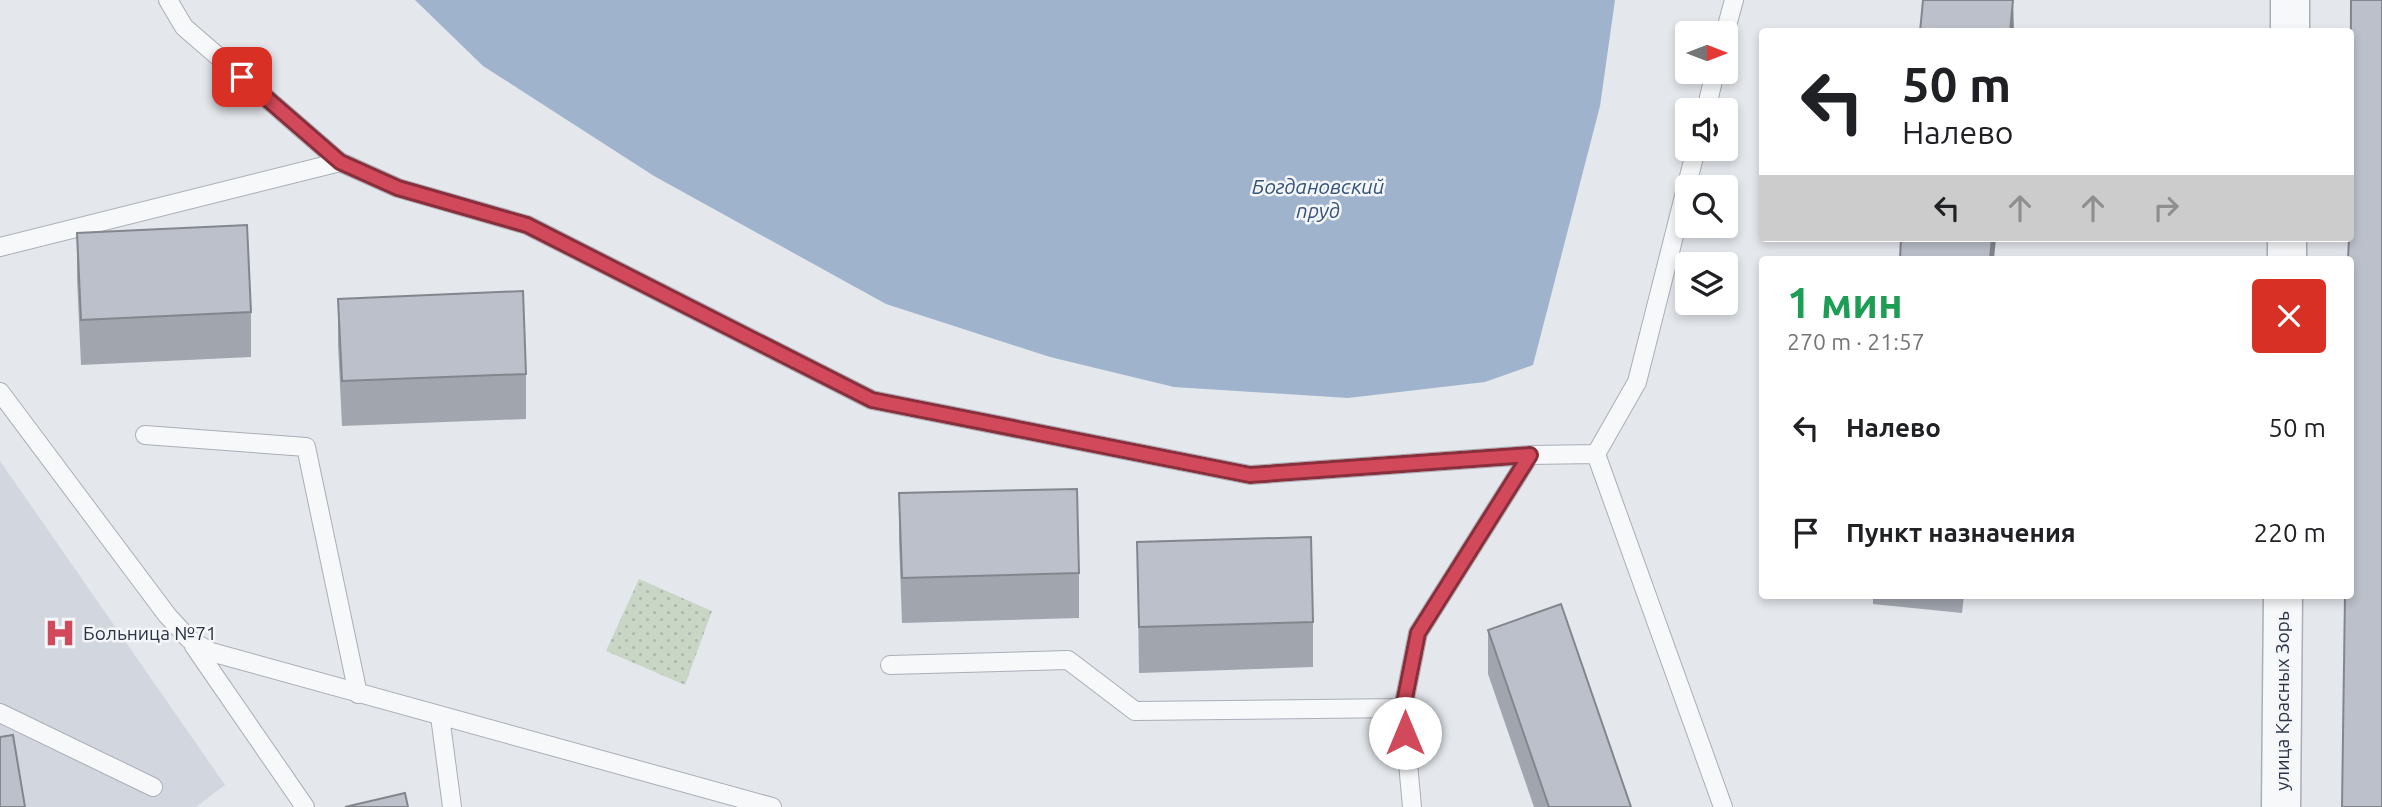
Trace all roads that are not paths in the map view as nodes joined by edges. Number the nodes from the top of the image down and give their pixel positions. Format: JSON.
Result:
{"nodes":[{"id":1,"x":168,"y":0,"type":"edge"},
{"id":2,"x":1734,"y":0,"type":"edge"},
{"id":3,"x":2290,"y":0,"type":"edge"},
{"id":4,"x":1728,"y":21,"type":"edge"},
{"id":5,"x":2290,"y":28,"type":"edge"},
{"id":6,"x":1693,"y":161,"type":"edge"},
{"id":7,"x":340,"y":162,"type":"junction"},
{"id":8,"x":0,"y":247,"type":"edge"},
{"id":9,"x":0,"y":392,"type":"edge"},
{"id":10,"x":145,"y":435,"type":"dead end"},
{"id":11,"x":1596,"y":453,"type":"junction"},
{"id":12,"x":1530,"y":455,"type":"junction"},
{"id":13,"x":2283,"y":599,"type":"edge"},
{"id":14,"x":189,"y":639,"type":"junction"},
{"id":15,"x":890,"y":665,"type":"dead end"},
{"id":16,"x":358,"y":694,"type":"junction"},
{"id":17,"x":1403,"y":708,"type":"junction"},
{"id":18,"x":0,"y":713,"type":"edge"},
{"id":19,"x":440,"y":716,"type":"junction"},
{"id":20,"x":153,"y":787,"type":"dead end"},
{"id":21,"x":305,"y":807,"type":"edge"},
{"id":22,"x":452,"y":807,"type":"edge"},
{"id":23,"x":772,"y":807,"type":"edge"},
{"id":24,"x":1412,"y":807,"type":"edge"},
{"id":25,"x":1723,"y":807,"type":"edge"},
{"id":26,"x":2281,"y":807,"type":"edge"}],
"edges":[{"from":1,"to":7,"type":"lane"},
{"from":2,"to":4,"type":"lane"},
{"from":3,"to":5,"type":"street"},
{"from":6,"to":11,"type":"lane"},
{"from":7,"to":8,"type":"lane"},
{"from":7,"to":12,"type":"lane"},
{"from":9,"to":14,"type":"lane"},
{"from":10,"to":16,"type":"lane"},
{"from":11,"to":12,"type":"lane"},
{"from":11,"to":25,"type":"lane"},
{"from":12,"to":17,"type":"lane"},
{"from":13,"to":26,"type":"street","name":"улица Красных Зорь"},
{"from":14,"to":16,"type":"lane"},
{"from":14,"to":21,"type":"lane"},
{"from":15,"to":17,"type":"lane"},
{"from":16,"to":19,"type":"lane"},
{"from":17,"to":24,"type":"lane"},
{"from":18,"to":20,"type":"lane"},
{"from":19,"to":22,"type":"lane"},
{"from":19,"to":23,"type":"lane"}]}
